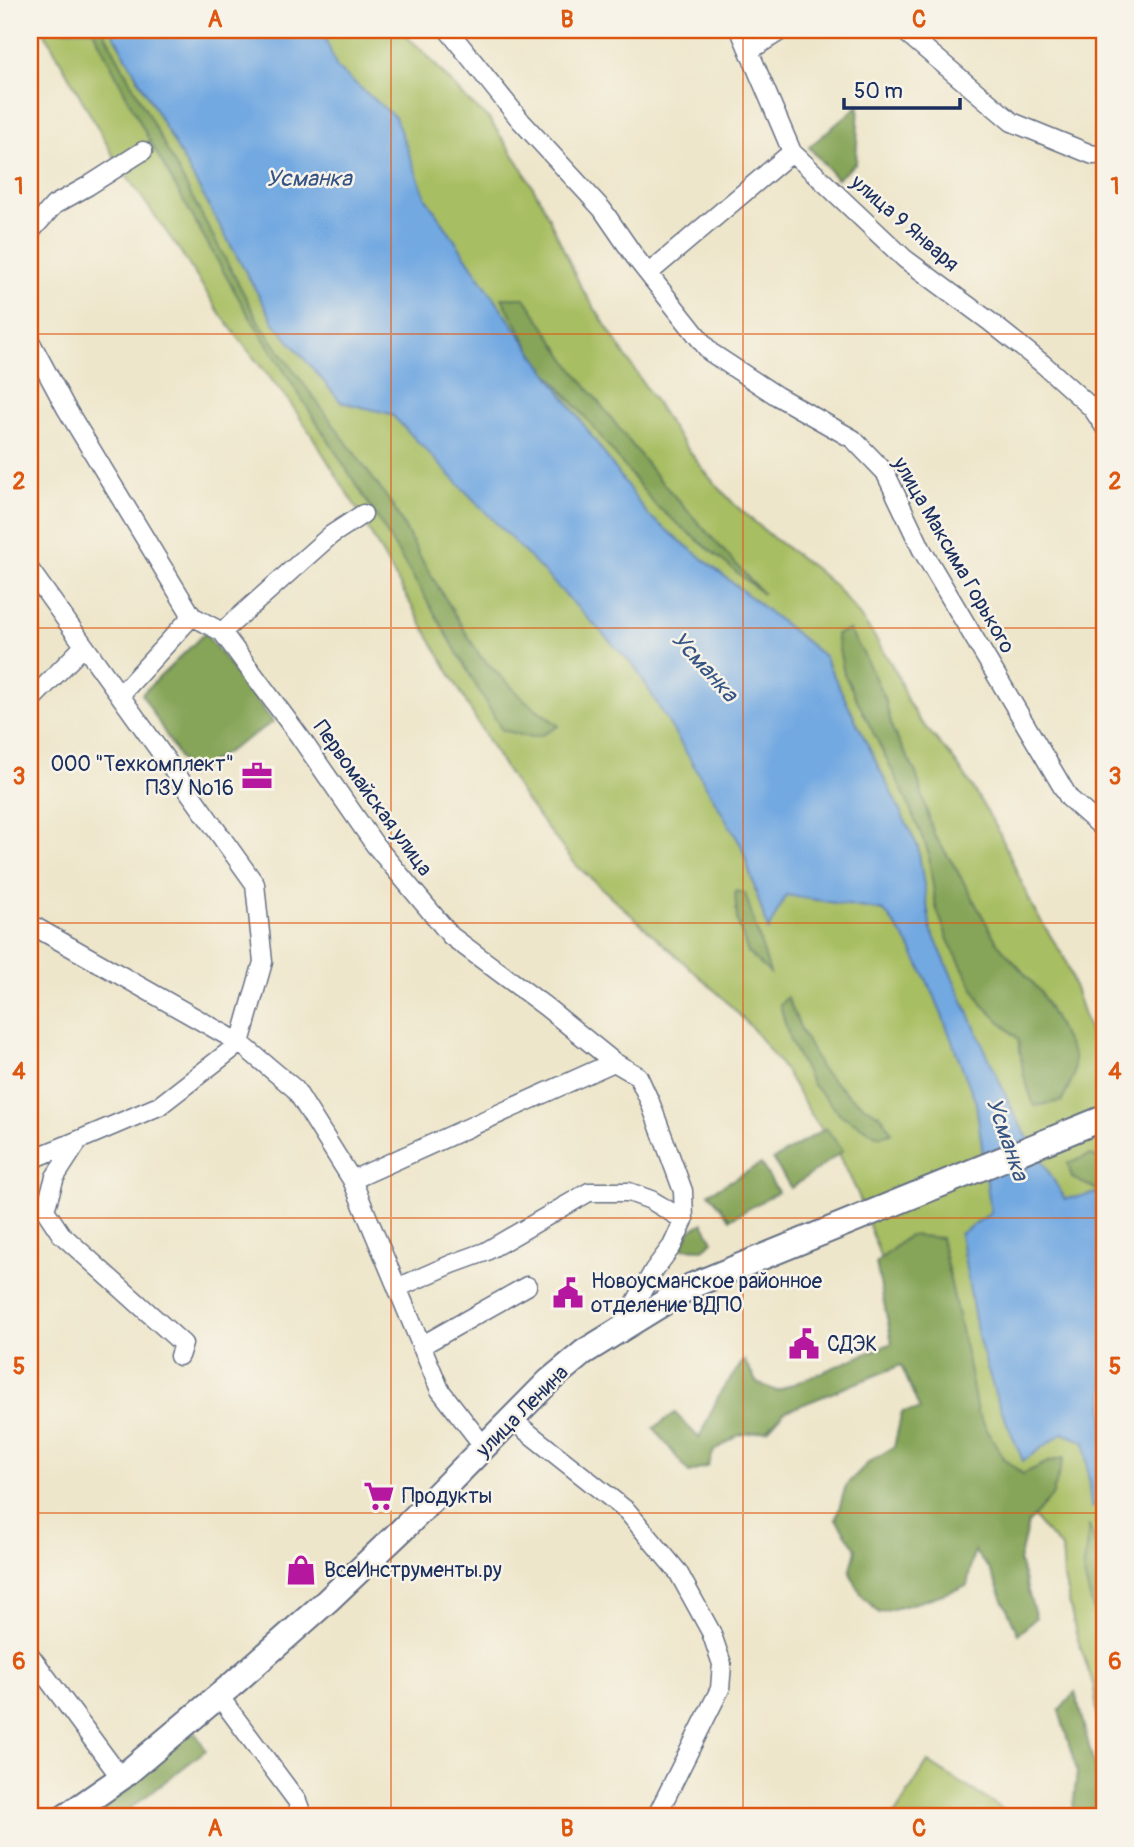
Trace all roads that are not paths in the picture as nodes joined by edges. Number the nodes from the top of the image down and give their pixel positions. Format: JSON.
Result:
{"nodes":[{"id":1,"x":448,"y":30,"type":"edge"},
{"id":2,"x":740,"y":30,"type":"edge"},
{"id":3,"x":782,"y":30,"type":"edge"},
{"id":4,"x":903,"y":30,"type":"edge"},
{"id":5,"x":749,"y":51,"type":"junction"},
{"id":6,"x":143,"y":151,"type":"dead end"},
{"id":7,"x":792,"y":152,"type":"junction"},
{"id":8,"x":1104,"y":154,"type":"edge"},
{"id":9,"x":30,"y":232,"type":"edge"},
{"id":10,"x":649,"y":273,"type":"junction"},
{"id":11,"x":30,"y":341,"type":"edge"},
{"id":12,"x":1104,"y":426,"type":"edge"},
{"id":13,"x":363,"y":514,"type":"dead end"},
{"id":14,"x":30,"y":570,"type":"edge"},
{"id":15,"x":192,"y":616,"type":"junction"},
{"id":16,"x":222,"y":632,"type":"junction"},
{"id":17,"x":84,"y":646,"type":"junction"},
{"id":18,"x":120,"y":695,"type":"junction"},
{"id":19,"x":30,"y":701,"type":"edge"},
{"id":20,"x":1104,"y":829,"type":"edge"},
{"id":21,"x":30,"y":924,"type":"edge"},
{"id":22,"x":240,"y":1043,"type":"junction"},
{"id":23,"x":614,"y":1062,"type":"junction"},
{"id":24,"x":1104,"y":1118,"type":"edge"},
{"id":25,"x":79,"y":1140,"type":"junction"},
{"id":26,"x":30,"y":1160,"type":"edge"},
{"id":27,"x":352,"y":1180,"type":"junction"},
{"id":28,"x":30,"y":1195,"type":"edge"},
{"id":29,"x":46,"y":1204,"type":"junction"},
{"id":30,"x":684,"y":1220,"type":"junction"},
{"id":31,"x":527,"y":1286,"type":"dead end"},
{"id":32,"x":397,"y":1288,"type":"junction"},
{"id":33,"x":621,"y":1328,"type":"junction"},
{"id":34,"x":421,"y":1346,"type":"junction"},
{"id":35,"x":180,"y":1356,"type":"dead end"},
{"id":36,"x":511,"y":1419,"type":"junction"},
{"id":37,"x":485,"y":1448,"type":"junction"},
{"id":38,"x":30,"y":1655,"type":"edge"},
{"id":39,"x":219,"y":1696,"type":"junction"},
{"id":40,"x":121,"y":1778,"type":"junction"},
{"id":41,"x":65,"y":1817,"type":"edge"},
{"id":42,"x":303,"y":1817,"type":"edge"},
{"id":43,"x":656,"y":1817,"type":"edge"}],
"edges":[{"from":1,"to":10,"type":"street","name":"улица Максима Горького"},
{"from":2,"to":5,"type":"street","name":"улица 9 Января"},
{"from":3,"to":5,"type":"street"},
{"from":4,"to":8,"type":"street"},
{"from":5,"to":7,"type":"street","name":"улица 9 Января"},
{"from":6,"to":9,"type":"street"},
{"from":7,"to":10,"type":"street"},
{"from":7,"to":12,"type":"street","name":"улица 9 Января"},
{"from":10,"to":20,"type":"street","name":"улица Максима Горького"},
{"from":11,"to":15,"type":"street"},
{"from":13,"to":16,"type":"street"},
{"from":14,"to":17,"type":"street"},
{"from":15,"to":16,"type":"street","name":"Первомайская улица"},
{"from":15,"to":18,"type":"street"},
{"from":16,"to":23,"type":"street","name":"Первомайская улица"},
{"from":17,"to":18,"type":"street"},
{"from":17,"to":19,"type":"street"},
{"from":18,"to":22,"type":"street"},
{"from":21,"to":22,"type":"street"},
{"from":22,"to":25,"type":"street"},
{"from":22,"to":27,"type":"street"},
{"from":23,"to":27,"type":"street"},
{"from":23,"to":30,"type":"street","name":"Первомайская улица"},
{"from":24,"to":33,"type":"main road","name":"улица Ленина"},
{"from":25,"to":26,"type":"street"},
{"from":25,"to":29,"type":"street"},
{"from":27,"to":32,"type":"street"},
{"from":28,"to":29,"type":"street"},
{"from":29,"to":35,"type":"street"},
{"from":30,"to":32,"type":"street"},
{"from":30,"to":33,"type":"street"},
{"from":31,"to":34,"type":"street"},
{"from":32,"to":34,"type":"street"},
{"from":33,"to":36,"type":"main road","name":"улица Ленина"},
{"from":34,"to":37,"type":"street"},
{"from":36,"to":37,"type":"main road","name":"улица Ленина"},
{"from":36,"to":43,"type":"street"},
{"from":37,"to":39,"type":"main road","name":"улица Ленина"},
{"from":38,"to":40,"type":"street"},
{"from":39,"to":40,"type":"main road","name":"улица Ленина"},
{"from":39,"to":42,"type":"street"},
{"from":40,"to":41,"type":"main road","name":"улица Ленина"}]}
